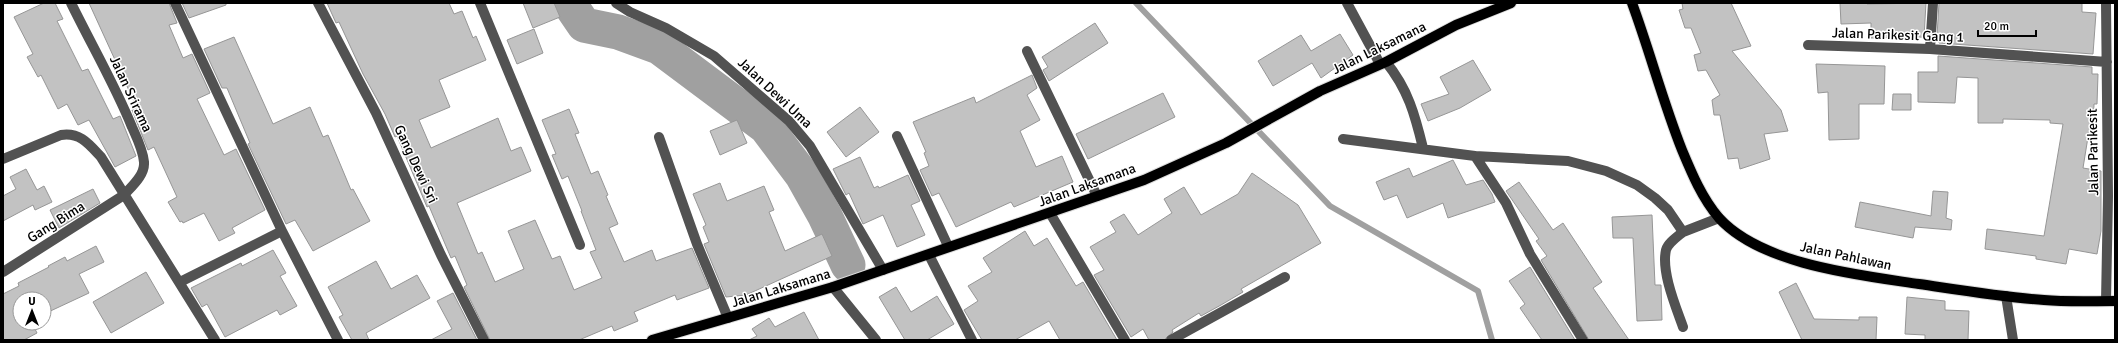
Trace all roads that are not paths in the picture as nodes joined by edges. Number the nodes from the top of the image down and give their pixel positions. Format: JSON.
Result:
{"nodes":[{"id":1,"x":71,"y":3,"type":"edge"},
{"id":2,"x":175,"y":3,"type":"edge"},
{"id":3,"x":318,"y":3,"type":"edge"},
{"id":4,"x":482,"y":3,"type":"edge"},
{"id":5,"x":616,"y":3,"type":"edge"},
{"id":6,"x":1347,"y":3,"type":"edge"},
{"id":7,"x":1511,"y":3,"type":"edge"},
{"id":8,"x":1632,"y":3,"type":"edge"},
{"id":9,"x":1933,"y":3,"type":"edge"},
{"id":10,"x":2106,"y":3,"type":"edge"},
{"id":11,"x":1808,"y":45,"type":"dead end"},
{"id":12,"x":1930,"y":49,"type":"junction"},
{"id":13,"x":1027,"y":52,"type":"dead end"},
{"id":14,"x":2107,"y":62,"type":"junction"},
{"id":15,"x":1383,"y":63,"type":"junction"},
{"id":16,"x":897,"y":136,"type":"dead end"},
{"id":17,"x":659,"y":137,"type":"dead end"},
{"id":18,"x":1343,"y":139,"type":"dead end"},
{"id":19,"x":1423,"y":148,"type":"junction"},
{"id":20,"x":1475,"y":156,"type":"junction"},
{"id":21,"x":3,"y":159,"type":"edge"},
{"id":22,"x":124,"y":195,"type":"junction"},
{"id":23,"x":1097,"y":196,"type":"junction"},
{"id":24,"x":1050,"y":213,"type":"junction"},
{"id":25,"x":2111,"y":217,"type":"edge"},
{"id":26,"x":1719,"y":218,"type":"junction"},
{"id":27,"x":282,"y":231,"type":"junction"},
{"id":28,"x":1683,"y":232,"type":"junction"},
{"id":29,"x":580,"y":245,"type":"dead end"},
{"id":30,"x":948,"y":246,"type":"junction"},
{"id":31,"x":929,"y":255,"type":"junction"},
{"id":32,"x":883,"y":270,"type":"junction"},
{"id":33,"x":3,"y":272,"type":"edge"},
{"id":34,"x":1285,"y":277,"type":"dead end"},
{"id":35,"x":180,"y":282,"type":"junction"},
{"id":36,"x":834,"y":287,"type":"junction"},
{"id":37,"x":2006,"y":296,"type":"junction"},
{"id":38,"x":2110,"y":301,"type":"edge"},
{"id":39,"x":728,"y":318,"type":"junction"},
{"id":40,"x":1683,"y":327,"type":"dead end"},
{"id":41,"x":215,"y":340,"type":"edge"},
{"id":42,"x":338,"y":340,"type":"edge"},
{"id":43,"x":484,"y":340,"type":"edge"},
{"id":44,"x":652,"y":340,"type":"edge"},
{"id":45,"x":876,"y":340,"type":"edge"},
{"id":46,"x":972,"y":340,"type":"edge"},
{"id":47,"x":1125,"y":340,"type":"edge"},
{"id":48,"x":1171,"y":340,"type":"edge"},
{"id":49,"x":1583,"y":340,"type":"edge"},
{"id":50,"x":2013,"y":340,"type":"edge"}],
"edges":[{"from":1,"to":22,"type":"street","name":"Jalan Srirama"},
{"from":2,"to":27,"type":"street"},
{"from":3,"to":43,"type":"street","name":"Gang Dewi Sri"},
{"from":4,"to":29,"type":"street"},
{"from":5,"to":32,"type":"street","name":"Jalan Dewi Uma"},
{"from":6,"to":15,"type":"street"},
{"from":7,"to":15,"type":"main road","name":"Jalan Laksamana"},
{"from":8,"to":26,"type":"main road","name":"Jalan Pahlawan"},
{"from":9,"to":12,"type":"street"},
{"from":10,"to":14,"type":"street","name":"Jalan Parikesit"},
{"from":11,"to":12,"type":"street","name":"Jalan Parikesit Gang 1"},
{"from":12,"to":14,"type":"street","name":"Jalan Parikesit Gang 1"},
{"from":13,"to":23,"type":"street"},
{"from":14,"to":25,"type":"street","name":"Jalan Parikesit"},
{"from":15,"to":19,"type":"street"},
{"from":15,"to":23,"type":"main road","name":"Jalan Laksamana"},
{"from":16,"to":30,"type":"street"},
{"from":17,"to":39,"type":"street"},
{"from":18,"to":19,"type":"street"},
{"from":19,"to":20,"type":"street"},
{"from":20,"to":28,"type":"street"},
{"from":20,"to":49,"type":"street"},
{"from":21,"to":22,"type":"street"},
{"from":22,"to":33,"type":"street","name":"Gang Bima"},
{"from":22,"to":35,"type":"street"},
{"from":23,"to":24,"type":"main road","name":"Jalan Laksamana"},
{"from":24,"to":30,"type":"main road","name":"Jalan Laksamana"},
{"from":24,"to":47,"type":"street"},
{"from":25,"to":38,"type":"street","name":"Jalan Parikesit"},
{"from":26,"to":28,"type":"street"},
{"from":26,"to":37,"type":"main road","name":"Jalan Pahlawan"},
{"from":27,"to":35,"type":"street"},
{"from":27,"to":42,"type":"street"},
{"from":28,"to":40,"type":"street"},
{"from":30,"to":31,"type":"main road","name":"Jalan Laksamana"},
{"from":31,"to":32,"type":"main road","name":"Jalan Laksamana"},
{"from":31,"to":46,"type":"street"},
{"from":32,"to":36,"type":"main road","name":"Jalan Laksamana"},
{"from":34,"to":48,"type":"street"},
{"from":35,"to":41,"type":"street"},
{"from":36,"to":39,"type":"main road","name":"Jalan Laksamana"},
{"from":36,"to":45,"type":"street"},
{"from":37,"to":38,"type":"main road","name":"Jalan Pahlawan"},
{"from":37,"to":50,"type":"street"},
{"from":39,"to":44,"type":"main road","name":"Jalan Laksamana"}]}
